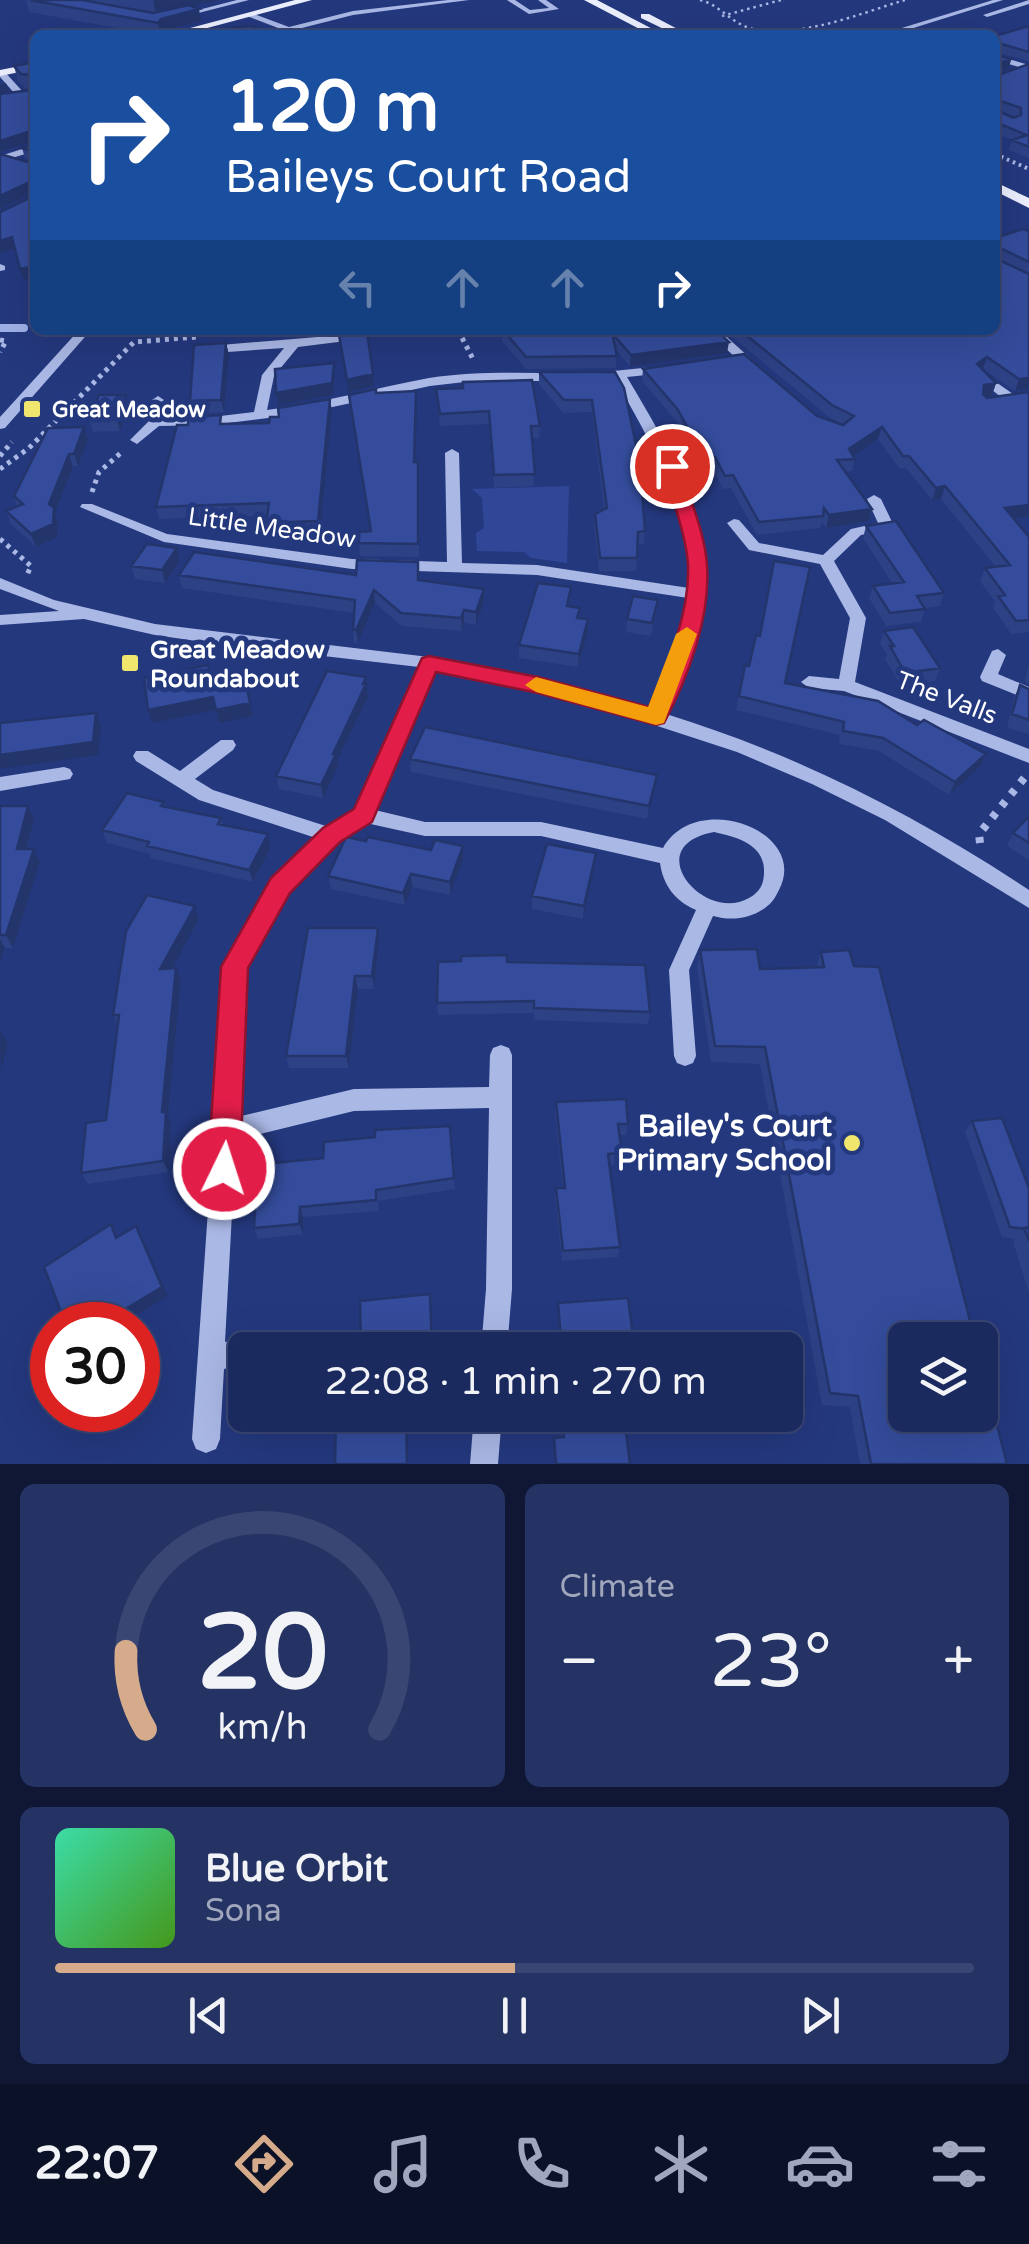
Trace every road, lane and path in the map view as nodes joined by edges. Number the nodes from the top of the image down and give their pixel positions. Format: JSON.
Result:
{"nodes":[{"id":1,"x":246,"y":0,"type":"edge"},
{"id":2,"x":307,"y":0,"type":"edge"},
{"id":3,"x":466,"y":0,"type":"edge"},
{"id":4,"x":510,"y":0,"type":"edge"},
{"id":5,"x":541,"y":0,"type":"edge"},
{"id":6,"x":589,"y":0,"type":"edge"},
{"id":7,"x":614,"y":0,"type":"edge"},
{"id":8,"x":700,"y":0,"type":"edge"},
{"id":9,"x":780,"y":0,"type":"edge"},
{"id":10,"x":905,"y":0,"type":"edge"},
{"id":11,"x":1000,"y":0,"type":"edge"},
{"id":12,"x":714,"y":2,"type":"edge"},
{"id":13,"x":1029,"y":2,"type":"edge"},
{"id":14,"x":248,"y":16,"type":"junction"},
{"id":15,"x":722,"y":16,"type":"junction"},
{"id":16,"x":166,"y":19,"type":"edge"},
{"id":17,"x":348,"y":24,"type":"dead end"},
{"id":18,"x":190,"y":30,"type":"edge"},
{"id":19,"x":286,"y":30,"type":"edge"},
{"id":20,"x":298,"y":30,"type":"edge"},
{"id":21,"x":330,"y":30,"type":"edge"},
{"id":22,"x":649,"y":30,"type":"edge"},
{"id":23,"x":674,"y":30,"type":"edge"},
{"id":24,"x":899,"y":30,"type":"edge"},
{"id":25,"x":937,"y":30,"type":"edge"},
{"id":26,"x":1000,"y":59,"type":"edge"},
{"id":27,"x":30,"y":67,"type":"edge"},
{"id":28,"x":1029,"y":69,"type":"edge"},
{"id":29,"x":1,"y":73,"type":"edge"},
{"id":30,"x":1006,"y":74,"type":"edge"},
{"id":31,"x":30,"y":95,"type":"edge"},
{"id":32,"x":30,"y":96,"type":"edge"},
{"id":33,"x":0,"y":100,"type":"edge"},
{"id":34,"x":30,"y":149,"type":"edge"},
{"id":35,"x":1000,"y":156,"type":"edge"},
{"id":36,"x":1,"y":157,"type":"edge"},
{"id":37,"x":30,"y":166,"type":"edge"},
{"id":38,"x":1029,"y":169,"type":"edge"},
{"id":39,"x":1000,"y":172,"type":"edge"},
{"id":40,"x":1029,"y":186,"type":"edge"},
{"id":41,"x":1000,"y":189,"type":"edge"},
{"id":42,"x":1029,"y":204,"type":"edge"},
{"id":43,"x":81,"y":335,"type":"edge"},
{"id":44,"x":462,"y":335,"type":"edge"},
{"id":45,"x":717,"y":335,"type":"edge"},
{"id":46,"x":342,"y":339,"type":"edge"},
{"id":47,"x":0,"y":340,"type":"edge"},
{"id":48,"x":211,"y":343,"type":"joint"},
{"id":49,"x":294,"y":344,"type":"junction"},
{"id":50,"x":0,"y":352,"type":"edge"},
{"id":51,"x":742,"y":359,"type":"junction"},
{"id":52,"x":724,"y":361,"type":"edge"},
{"id":53,"x":672,"y":369,"type":"edge"},
{"id":54,"x":620,"y":376,"type":"junction"},
{"id":55,"x":473,"y":377,"type":"junction"},
{"id":56,"x":983,"y":377,"type":"edge"},
{"id":57,"x":768,"y":380,"type":"edge"},
{"id":58,"x":1029,"y":396,"type":"edge"},
{"id":59,"x":1008,"y":397,"type":"junction"},
{"id":60,"x":158,"y":400,"type":"dead end"},
{"id":61,"x":987,"y":403,"type":"edge"},
{"id":62,"x":260,"y":415,"type":"junction"},
{"id":63,"x":155,"y":422,"type":"junction"},
{"id":64,"x":0,"y":425,"type":"edge"},
{"id":65,"x":137,"y":440,"type":"joint"},
{"id":66,"x":452,"y":454,"type":"dead end"},
{"id":67,"x":0,"y":470,"type":"edge"},
{"id":68,"x":874,"y":499,"type":"dead end"},
{"id":69,"x":88,"y":507,"type":"joint"},
{"id":70,"x":734,"y":523,"type":"dead end"},
{"id":71,"x":0,"y":539,"type":"edge"},
{"id":72,"x":826,"y":560,"type":"junction"},
{"id":73,"x":32,"y":566,"type":"dead end"},
{"id":74,"x":455,"y":569,"type":"junction"},
{"id":75,"x":0,"y":583,"type":"edge"},
{"id":76,"x":697,"y":594,"type":"junction"},
{"id":77,"x":84,"y":614,"type":"junction"},
{"id":78,"x":0,"y":620,"type":"edge"},
{"id":79,"x":998,"y":655,"type":"dead end"},
{"id":80,"x":429,"y":664,"type":"junction"},
{"id":81,"x":809,"y":682,"type":"dead end"},
{"id":82,"x":846,"y":684,"type":"junction"},
{"id":83,"x":1029,"y":694,"type":"edge"},
{"id":84,"x":656,"y":717,"type":"junction"},
{"id":85,"x":227,"y":745,"type":"dead end"},
{"id":86,"x":142,"y":756,"type":"dead end"},
{"id":87,"x":1029,"y":756,"type":"edge"},
{"id":88,"x":1029,"y":772,"type":"edge"},
{"id":89,"x":64,"y":774,"type":"dead end"},
{"id":90,"x":181,"y":780,"type":"junction"},
{"id":91,"x":0,"y":784,"type":"edge"},
{"id":92,"x":364,"y":815,"type":"junction"},
{"id":93,"x":332,"y":835,"type":"junction"},
{"id":94,"x":669,"y":857,"type":"junction"},
{"id":95,"x":985,"y":868,"type":"junction"},
{"id":96,"x":1029,"y":900,"type":"edge"},
{"id":97,"x":707,"y":907,"type":"junction"},
{"id":98,"x":501,"y":1055,"type":"dead end"},
{"id":99,"x":685,"y":1056,"type":"dead end"},
{"id":100,"x":498,"y":1097,"type":"junction"},
{"id":101,"x":226,"y":1131,"type":"junction"},
{"id":102,"x":495,"y":1332,"type":"edge"},
{"id":103,"x":228,"y":1355,"type":"edge"},
{"id":104,"x":212,"y":1358,"type":"junction"},
{"id":105,"x":487,"y":1432,"type":"edge"},
{"id":106,"x":206,"y":1438,"type":"dead end"},
{"id":107,"x":484,"y":1464,"type":"edge"}],
"edges":[{"from":1,"to":16,"type":"street"},
{"from":2,"to":14,"type":"main road"},
{"from":3,"to":20,"type":"street"},
{"from":4,"to":5,"type":"street"},
{"from":6,"to":22,"type":"main road"},
{"from":7,"to":23,"type":"main road"},
{"from":8,"to":12,"type":"path"},
{"from":9,"to":15,"type":"path"},
{"from":10,"to":15,"type":"path"},
{"from":11,"to":24,"type":"street"},
{"from":12,"to":15,"type":"path"},
{"from":13,"to":25,"type":"street"},
{"from":14,"to":18,"type":"main road"},
{"from":14,"to":19,"type":"street"},
{"from":17,"to":21,"type":"street"},
{"from":26,"to":28,"type":"street"},
{"from":27,"to":29,"type":"main road"},
{"from":28,"to":30,"type":"street"},
{"from":29,"to":31,"type":"street"},
{"from":32,"to":33,"type":"street"},
{"from":34,"to":36,"type":"street"},
{"from":35,"to":38,"type":"path"},
{"from":36,"to":37,"type":"street"},
{"from":39,"to":40,"type":"main road"},
{"from":41,"to":42,"type":"main road"},
{"from":43,"to":64,"type":"street"},
{"from":44,"to":55,"type":"path"},
{"from":45,"to":51,"type":"street"},
{"from":46,"to":49,"type":"street"},
{"from":47,"to":50,"type":"path"},
{"from":48,"to":49,"type":"street"},
{"from":48,"to":67,"type":"path"},
{"from":49,"to":62,"type":"street"},
{"from":51,"to":52,"type":"street"},
{"from":51,"to":57,"type":"street"},
{"from":53,"to":54,"type":"street"},
{"from":54,"to":55,"type":"street"},
{"from":54,"to":76,"type":"street"},
{"from":55,"to":62,"type":"street"},
{"from":56,"to":59,"type":"street"},
{"from":58,"to":59,"type":"street"},
{"from":59,"to":61,"type":"street"},
{"from":60,"to":63,"type":"street"},
{"from":62,"to":63,"type":"street"},
{"from":63,"to":65,"type":"street"},
{"from":65,"to":69,"type":"path"},
{"from":66,"to":74,"type":"street"},
{"from":68,"to":72,"type":"street"},
{"from":69,"to":74,"type":"street","name":"Little Meadow"},
{"from":70,"to":72,"type":"street"},
{"from":71,"to":73,"type":"path"},
{"from":72,"to":82,"type":"street"},
{"from":74,"to":76,"type":"street","name":"Little Meadow"},
{"from":75,"to":77,"type":"street"},
{"from":76,"to":84,"type":"street"},
{"from":77,"to":78,"type":"street"},
{"from":77,"to":80,"type":"street"},
{"from":79,"to":83,"type":"street","name":"The Valls"},
{"from":80,"to":84,"type":"street"},
{"from":80,"to":92,"type":"street"},
{"from":81,"to":82,"type":"street","name":"The Valls"},
{"from":82,"to":87,"type":"street","name":"The Valls"},
{"from":84,"to":95,"type":"street"},
{"from":85,"to":90,"type":"street"},
{"from":86,"to":90,"type":"street"},
{"from":88,"to":95,"type":"path"},
{"from":89,"to":91,"type":"street"},
{"from":90,"to":93,"type":"street"},
{"from":92,"to":93,"type":"street"},
{"from":92,"to":94,"type":"street"},
{"from":93,"to":101,"type":"street"},
{"from":94,"to":97,"type":"street"},
{"from":94,"to":97,"type":"street"},
{"from":95,"to":96,"type":"street"},
{"from":97,"to":99,"type":"street"},
{"from":98,"to":100,"type":"street"},
{"from":100,"to":101,"type":"street"},
{"from":100,"to":102,"type":"street"},
{"from":101,"to":104,"type":"street"},
{"from":103,"to":104,"type":"street"},
{"from":104,"to":106,"type":"street"},
{"from":105,"to":107,"type":"street"}]}
